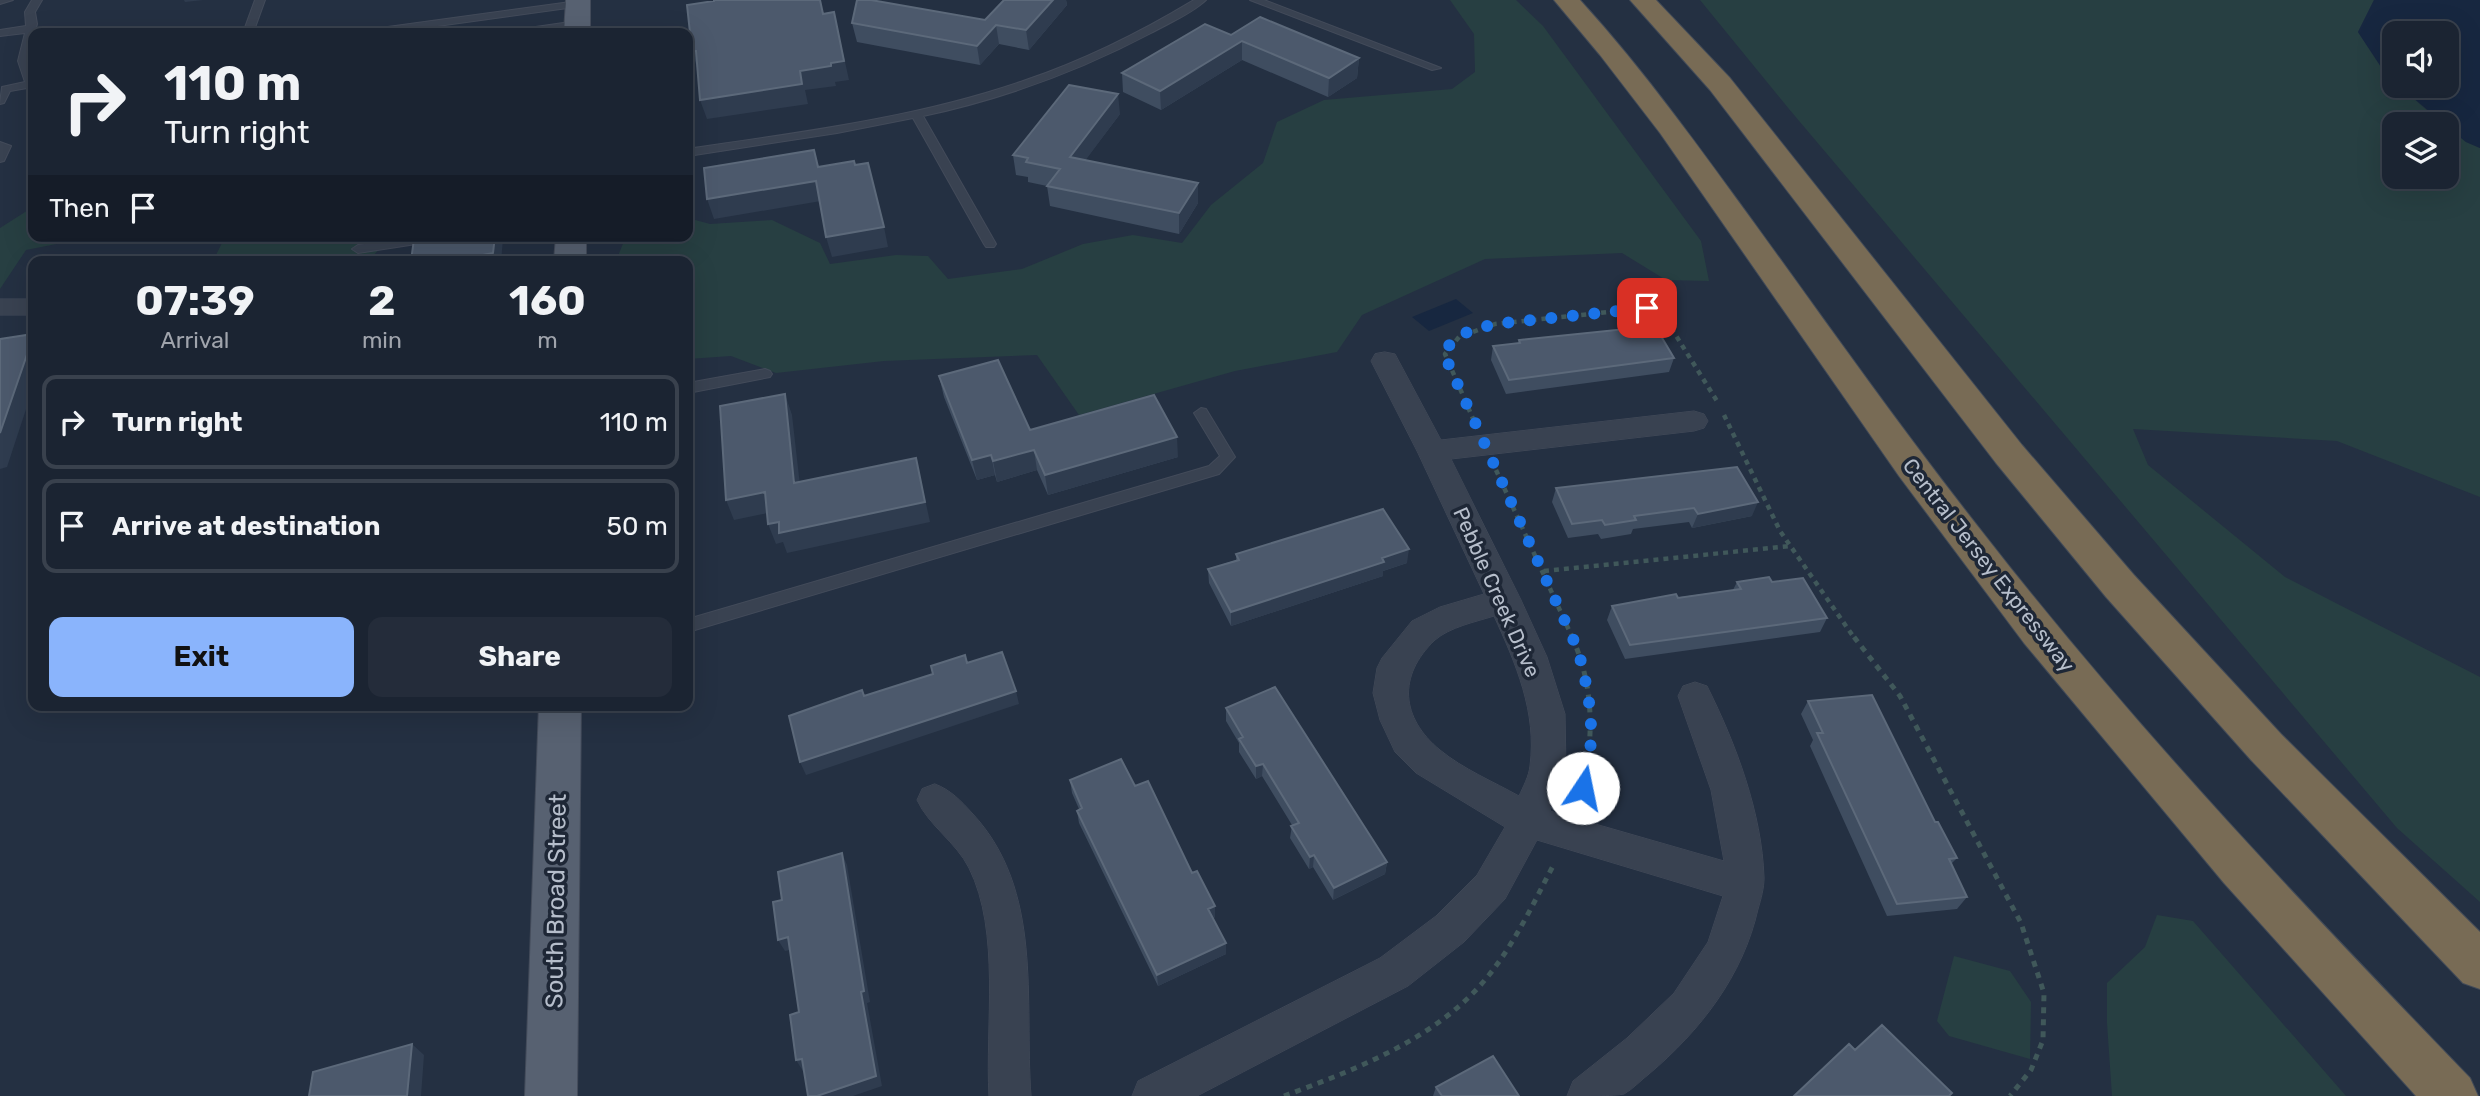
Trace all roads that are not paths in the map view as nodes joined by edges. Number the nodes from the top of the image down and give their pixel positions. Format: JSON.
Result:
{"nodes":[{"id":1,"x":8,"y":0,"type":"edge"},
{"id":2,"x":37,"y":0,"type":"edge"},
{"id":3,"x":260,"y":0,"type":"edge"},
{"id":4,"x":1202,"y":0,"type":"edge"},
{"id":5,"x":1255,"y":0,"type":"edge"},
{"id":6,"x":1566,"y":0,"type":"edge"},
{"id":7,"x":1642,"y":0,"type":"edge"},
{"id":8,"x":0,"y":1,"type":"edge"},
{"id":9,"x":578,"y":15,"type":"edge"},
{"id":10,"x":31,"y":28,"type":"edge"},
{"id":11,"x":250,"y":28,"type":"edge"},
{"id":12,"x":425,"y":28,"type":"edge"},
{"id":13,"x":532,"y":28,"type":"edge"},
{"id":14,"x":28,"y":29,"type":"edge"},
{"id":15,"x":0,"y":33,"type":"edge"},
{"id":16,"x":28,"y":41,"type":"edge"},
{"id":17,"x":1436,"y":68,"type":"dead end"},
{"id":18,"x":28,"y":73,"type":"edge"},
{"id":19,"x":28,"y":84,"type":"edge"},
{"id":20,"x":0,"y":101,"type":"edge"},
{"id":21,"x":916,"y":113,"type":"junction"},
{"id":22,"x":0,"y":145,"type":"edge"},
{"id":23,"x":693,"y":152,"type":"edge"},
{"id":24,"x":0,"y":158,"type":"edge"},
{"id":25,"x":403,"y":242,"type":"edge"},
{"id":26,"x":989,"y":244,"type":"dead end"},
{"id":27,"x":358,"y":249,"type":"dead end"},
{"id":28,"x":0,"y":307,"type":"edge"},
{"id":29,"x":28,"y":307,"type":"edge"},
{"id":30,"x":1385,"y":361,"type":"dead end"},
{"id":31,"x":765,"y":374,"type":"dead end"},
{"id":32,"x":693,"y":387,"type":"edge"},
{"id":33,"x":1201,"y":413,"type":"dead end"},
{"id":34,"x":1694,"y":421,"type":"dead end"},
{"id":35,"x":1432,"y":451,"type":"junction"},
{"id":36,"x":1505,"y":600,"type":"junction"},
{"id":37,"x":693,"y":625,"type":"edge"},
{"id":38,"x":1695,"y":696,"type":"dead end"},
{"id":39,"x":560,"y":711,"type":"edge"},
{"id":40,"x":935,"y":800,"type":"dead end"},
{"id":41,"x":1528,"y":821,"type":"junction"},
{"id":42,"x":1745,"y":885,"type":"junction"},
{"id":43,"x":2480,"y":966,"type":"edge"},
{"id":44,"x":551,"y":1096,"type":"edge"},
{"id":45,"x":1010,"y":1096,"type":"edge"},
{"id":46,"x":1153,"y":1096,"type":"edge"},
{"id":47,"x":1588,"y":1096,"type":"edge"},
{"id":48,"x":2452,"y":1096,"type":"edge"}],
"edges":[{"from":1,"to":8,"type":"lane"},
{"from":2,"to":10,"type":"lane"},
{"from":3,"to":11,"type":"lane"},
{"from":4,"to":21,"type":"lane"},
{"from":5,"to":17,"type":"lane"},
{"from":6,"to":48,"type":"highway","name":"Central Jersey Expressway"},
{"from":7,"to":43,"type":"highway"},
{"from":9,"to":12,"type":"lane"},
{"from":9,"to":13,"type":"lane"},
{"from":14,"to":15,"type":"lane"},
{"from":16,"to":18,"type":"lane"},
{"from":19,"to":20,"type":"lane"},
{"from":21,"to":23,"type":"lane"},
{"from":21,"to":26,"type":"lane"},
{"from":22,"to":24,"type":"lane"},
{"from":25,"to":27,"type":"lane"},
{"from":28,"to":29,"type":"street"},
{"from":30,"to":35,"type":"street","name":"Pebble Creek Drive"},
{"from":31,"to":32,"type":"lane"},
{"from":33,"to":37,"type":"lane"},
{"from":34,"to":35,"type":"street"},
{"from":35,"to":36,"type":"street","name":"Pebble Creek Drive"},
{"from":36,"to":41,"type":"street","name":"Pebble Creek Drive"},
{"from":36,"to":41,"type":"street"},
{"from":38,"to":42,"type":"street"},
{"from":39,"to":44,"type":"main road","name":"South Broad Street"},
{"from":40,"to":45,"type":"street"},
{"from":41,"to":42,"type":"street"},
{"from":41,"to":46,"type":"street","name":"Pebble Creek Drive"},
{"from":42,"to":47,"type":"street"}]}
